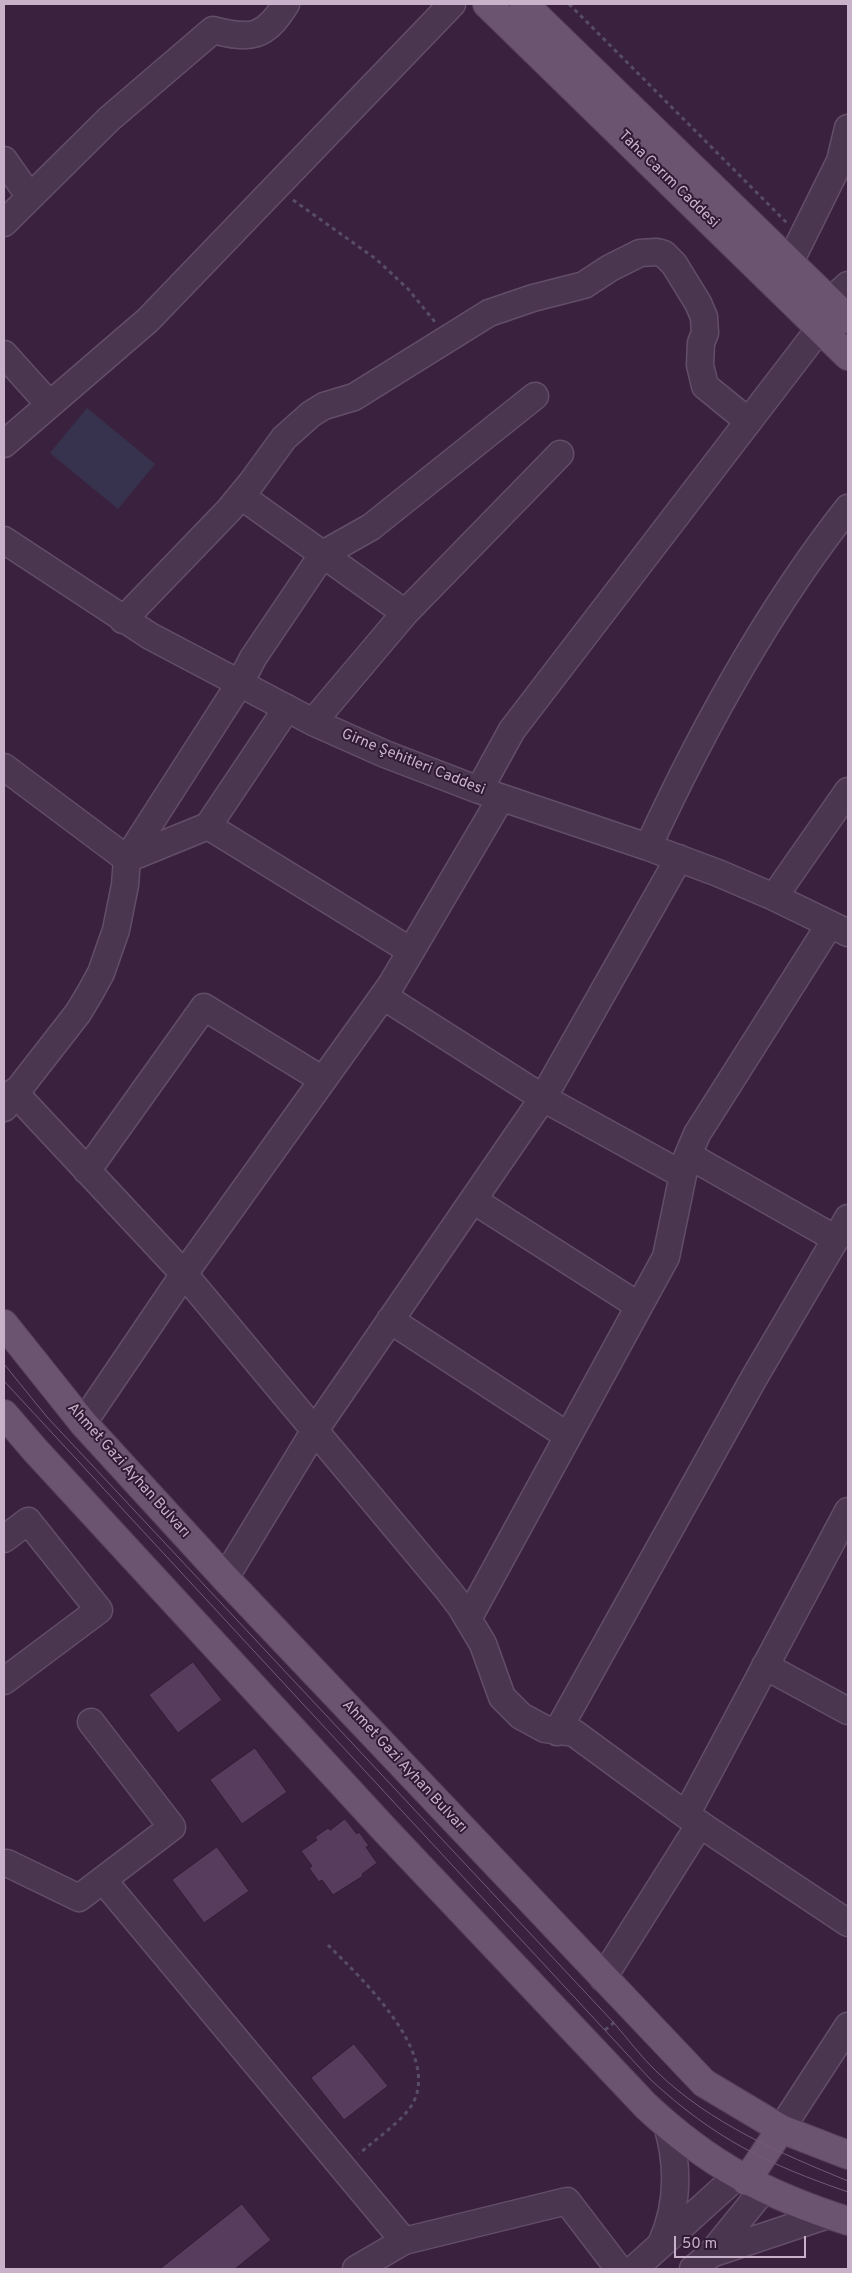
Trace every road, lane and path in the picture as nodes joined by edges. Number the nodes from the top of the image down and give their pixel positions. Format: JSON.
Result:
{"nodes":[{"id":1,"x":286,"y":4,"type":"edge"},
{"id":2,"x":452,"y":4,"type":"edge"},
{"id":3,"x":487,"y":4,"type":"edge"},
{"id":4,"x":524,"y":4,"type":"edge"},
{"id":5,"x":569,"y":4,"type":"edge"},
{"id":6,"x":848,"y":128,"type":"edge"},
{"id":7,"x":4,"y":160,"type":"edge"},
{"id":8,"x":276,"y":187,"type":"junction"},
{"id":9,"x":30,"y":196,"type":"junction"},
{"id":10,"x":4,"y":223,"type":"edge"},
{"id":11,"x":796,"y":250,"type":"junction"},
{"id":12,"x":842,"y":302,"type":"edge"},
{"id":13,"x":820,"y":328,"type":"junction"},
{"id":14,"x":446,"y":339,"type":"junction"},
{"id":15,"x":4,"y":354,"type":"edge"},
{"id":16,"x":848,"y":356,"type":"edge"},
{"id":17,"x":535,"y":396,"type":"dead end"},
{"id":18,"x":49,"y":404,"type":"junction"},
{"id":19,"x":748,"y":421,"type":"junction"},
{"id":20,"x":4,"y":444,"type":"edge"},
{"id":21,"x":560,"y":454,"type":"dead end"},
{"id":22,"x":241,"y":496,"type":"junction"},
{"id":23,"x":848,"y":508,"type":"edge"},
{"id":24,"x":4,"y":540,"type":"edge"},
{"id":25,"x":323,"y":554,"type":"junction"},
{"id":26,"x":406,"y":613,"type":"junction"},
{"id":27,"x":124,"y":620,"type":"junction"},
{"id":28,"x":240,"y":683,"type":"junction"},
{"id":29,"x":287,"y":708,"type":"junction"},
{"id":30,"x":313,"y":722,"type":"junction"},
{"id":31,"x":4,"y":766,"type":"edge"},
{"id":32,"x":848,"y":791,"type":"edge"},
{"id":33,"x":490,"y":794,"type":"junction"},
{"id":34,"x":208,"y":826,"type":"junction"},
{"id":35,"x":648,"y":847,"type":"junction"},
{"id":36,"x":679,"y":858,"type":"junction"},
{"id":37,"x":127,"y":859,"type":"junction"},
{"id":38,"x":774,"y":897,"type":"junction"},
{"id":39,"x":839,"y":928,"type":"edge"},
{"id":40,"x":411,"y":951,"type":"junction"},
{"id":41,"x":383,"y":996,"type":"junction"},
{"id":42,"x":323,"y":1080,"type":"junction"},
{"id":43,"x":7,"y":1091,"type":"edge"},
{"id":44,"x":543,"y":1098,"type":"junction"},
{"id":45,"x":685,"y":1167,"type":"junction"},
{"id":46,"x":87,"y":1171,"type":"junction"},
{"id":47,"x":473,"y":1200,"type":"junction"},
{"id":48,"x":842,"y":1228,"type":"edge"},
{"id":49,"x":184,"y":1274,"type":"junction"},
{"id":50,"x":639,"y":1306,"type":"junction"},
{"id":51,"x":390,"y":1320,"type":"junction"},
{"id":52,"x":4,"y":1324,"type":"edge"},
{"id":53,"x":4,"y":1414,"type":"edge"},
{"id":54,"x":83,"y":1423,"type":"junction"},
{"id":55,"x":314,"y":1430,"type":"junction"},
{"id":56,"x":568,"y":1436,"type":"junction"},
{"id":57,"x":848,"y":1510,"type":"edge"},
{"id":58,"x":4,"y":1539,"type":"edge"},
{"id":59,"x":225,"y":1578,"type":"junction"},
{"id":60,"x":468,"y":1619,"type":"junction"},
{"id":61,"x":765,"y":1666,"type":"junction"},
{"id":62,"x":4,"y":1681,"type":"edge"},
{"id":63,"x":848,"y":1711,"type":"edge"},
{"id":64,"x":91,"y":1722,"type":"dead end"},
{"id":65,"x":557,"y":1732,"type":"junction"},
{"id":66,"x":693,"y":1820,"type":"junction"},
{"id":67,"x":6,"y":1859,"type":"edge"},
{"id":68,"x":103,"y":1880,"type":"junction"},
{"id":69,"x":848,"y":1923,"type":"edge"},
{"id":70,"x":328,"y":1945,"type":"dead end"},
{"id":71,"x":602,"y":1978,"type":"junction"},
{"id":72,"x":632,"y":2008,"type":"junction"},
{"id":73,"x":848,"y":2026,"type":"edge"},
{"id":74,"x":588,"y":2044,"type":"junction"},
{"id":75,"x":667,"y":2126,"type":"junction"},
{"id":76,"x":781,"y":2129,"type":"junction"},
{"id":77,"x":848,"y":2155,"type":"edge"},
{"id":78,"x":343,"y":2168,"type":"junction"},
{"id":79,"x":749,"y":2182,"type":"junction"},
{"id":80,"x":838,"y":2218,"type":"edge"},
{"id":81,"x":404,"y":2241,"type":"junction"},
{"id":82,"x":658,"y":2249,"type":"junction"},
{"id":83,"x":702,"y":2262,"type":"edge"},
{"id":84,"x":356,"y":2269,"type":"edge"},
{"id":85,"x":619,"y":2269,"type":"edge"},
{"id":86,"x":634,"y":2269,"type":"edge"}],
"edges":[{"from":1,"to":9,"type":"street"},
{"from":2,"to":8,"type":"street"},
{"from":3,"to":13,"type":"main road","name":"Taha Carım Caddesi"},
{"from":4,"to":11,"type":"main road","name":"Taha Carım Caddesi"},
{"from":5,"to":11,"type":"path"},
{"from":6,"to":11,"type":"street"},
{"from":7,"to":9,"type":"street"},
{"from":8,"to":14,"type":"path"},
{"from":8,"to":18,"type":"street"},
{"from":9,"to":10,"type":"street"},
{"from":11,"to":12,"type":"main road","name":"Taha Carım Caddesi"},
{"from":13,"to":16,"type":"main road","name":"Taha Carım Caddesi"},
{"from":13,"to":19,"type":"street"},
{"from":14,"to":19,"type":"street"},
{"from":14,"to":22,"type":"street"},
{"from":15,"to":18,"type":"street"},
{"from":17,"to":25,"type":"street"},
{"from":18,"to":20,"type":"street"},
{"from":19,"to":33,"type":"street"},
{"from":21,"to":26,"type":"street"},
{"from":22,"to":25,"type":"street"},
{"from":22,"to":27,"type":"street"},
{"from":23,"to":35,"type":"street"},
{"from":24,"to":27,"type":"street","name":"Girne Şehitleri Caddesi"},
{"from":25,"to":26,"type":"street"},
{"from":25,"to":28,"type":"street"},
{"from":26,"to":30,"type":"street"},
{"from":27,"to":28,"type":"street","name":"Girne Şehitleri Caddesi"},
{"from":28,"to":29,"type":"street","name":"Girne Şehitleri Caddesi"},
{"from":28,"to":37,"type":"street"},
{"from":29,"to":30,"type":"street","name":"Girne Şehitleri Caddesi"},
{"from":29,"to":34,"type":"street"},
{"from":30,"to":33,"type":"street","name":"Girne Şehitleri Caddesi"},
{"from":31,"to":37,"type":"street"},
{"from":32,"to":38,"type":"street"},
{"from":33,"to":35,"type":"street","name":"Girne Şehitleri Caddesi"},
{"from":33,"to":40,"type":"street"},
{"from":34,"to":37,"type":"street"},
{"from":34,"to":40,"type":"street"},
{"from":35,"to":36,"type":"street","name":"Girne Şehitleri Caddesi"},
{"from":36,"to":38,"type":"street","name":"Girne Şehitleri Caddesi"},
{"from":36,"to":44,"type":"street"},
{"from":37,"to":43,"type":"street"},
{"from":38,"to":39,"type":"street","name":"Girne Şehitleri Caddesi"},
{"from":39,"to":45,"type":"street"},
{"from":40,"to":41,"type":"street"},
{"from":41,"to":42,"type":"street"},
{"from":41,"to":44,"type":"street"},
{"from":42,"to":46,"type":"street"},
{"from":42,"to":49,"type":"street"},
{"from":43,"to":46,"type":"street"},
{"from":44,"to":45,"type":"street"},
{"from":44,"to":47,"type":"street"},
{"from":45,"to":48,"type":"street"},
{"from":45,"to":50,"type":"street"},
{"from":46,"to":49,"type":"street"},
{"from":47,"to":50,"type":"street"},
{"from":47,"to":51,"type":"street"},
{"from":48,"to":65,"type":"street"},
{"from":49,"to":54,"type":"street"},
{"from":49,"to":55,"type":"street"},
{"from":50,"to":56,"type":"street"},
{"from":51,"to":55,"type":"street"},
{"from":51,"to":56,"type":"street"},
{"from":52,"to":54,"type":"main road","name":"Ahmet Gazi Ayhan Bulvarı"},
{"from":53,"to":74,"type":"main road"},
{"from":54,"to":59,"type":"main road","name":"Ahmet Gazi Ayhan Bulvarı"},
{"from":55,"to":59,"type":"street"},
{"from":55,"to":60,"type":"street"},
{"from":56,"to":60,"type":"street"},
{"from":57,"to":61,"type":"street"},
{"from":58,"to":62,"type":"street"},
{"from":59,"to":71,"type":"main road","name":"Ahmet Gazi Ayhan Bulvarı"},
{"from":60,"to":65,"type":"street"},
{"from":61,"to":63,"type":"street"},
{"from":61,"to":66,"type":"street"},
{"from":64,"to":68,"type":"street"},
{"from":65,"to":66,"type":"street"},
{"from":66,"to":69,"type":"street"},
{"from":66,"to":71,"type":"street"},
{"from":67,"to":68,"type":"street"},
{"from":68,"to":78,"type":"street"},
{"from":70,"to":78,"type":"path"},
{"from":71,"to":72,"type":"main road","name":"Ahmet Gazi Ayhan Bulvarı"},
{"from":72,"to":74,"type":"path"},
{"from":72,"to":76,"type":"main road","name":"Ahmet Gazi Ayhan Bulvarı"},
{"from":73,"to":76,"type":"street"},
{"from":74,"to":75,"type":"main road"},
{"from":75,"to":79,"type":"main road"},
{"from":75,"to":82,"type":"street"},
{"from":76,"to":77,"type":"main road","name":"Ahmet Gazi Ayhan Bulvarı"},
{"from":76,"to":79,"type":"main road"},
{"from":78,"to":81,"type":"street"},
{"from":79,"to":80,"type":"main road"},
{"from":79,"to":82,"type":"street"},
{"from":79,"to":83,"type":"street"},
{"from":80,"to":83,"type":"street"},
{"from":81,"to":84,"type":"street"},
{"from":81,"to":85,"type":"street"},
{"from":82,"to":86,"type":"street"}]}
